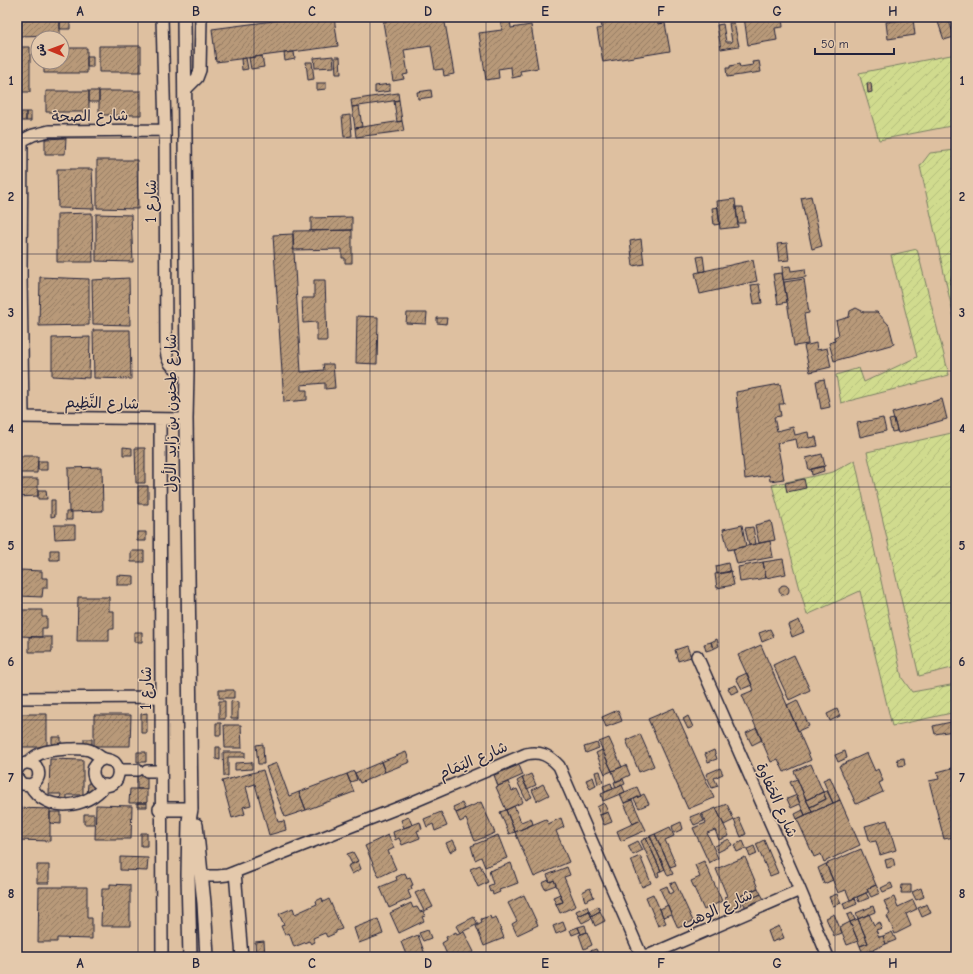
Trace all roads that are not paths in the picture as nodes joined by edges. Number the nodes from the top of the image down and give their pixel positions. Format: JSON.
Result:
{"nodes":[{"id":1,"x":162,"y":17,"type":"edge"},
{"id":2,"x":184,"y":17,"type":"edge"},
{"id":3,"x":201,"y":17,"type":"edge"},
{"id":4,"x":185,"y":90,"type":"junction"},
{"id":5,"x":165,"y":130,"type":"junction"},
{"id":6,"x":20,"y":142,"type":"edge"},
{"id":7,"x":188,"y":372,"type":"junction"},
{"id":8,"x":20,"y":417,"type":"edge"},
{"id":9,"x":160,"y":419,"type":"junction"},
{"id":10,"x":186,"y":419,"type":"junction"},
{"id":11,"x":698,"y":656,"type":"dead end"},
{"id":12,"x":161,"y":697,"type":"junction"},
{"id":13,"x":17,"y":698,"type":"edge"},
{"id":14,"x":104,"y":759,"type":"junction"},
{"id":15,"x":28,"y":763,"type":"junction"},
{"id":16,"x":17,"y":770,"type":"edge"},
{"id":17,"x":118,"y":770,"type":"junction"},
{"id":18,"x":160,"y":771,"type":"junction"},
{"id":19,"x":17,"y":778,"type":"edge"},
{"id":20,"x":30,"y":785,"type":"junction"},
{"id":21,"x":105,"y":785,"type":"junction"},
{"id":22,"x":160,"y":809,"type":"junction"},
{"id":23,"x":191,"y":809,"type":"junction"},
{"id":24,"x":235,"y":872,"type":"junction"},
{"id":25,"x":201,"y":876,"type":"junction"},
{"id":26,"x":800,"y":890,"type":"junction"},
{"id":27,"x":162,"y":957,"type":"edge"},
{"id":28,"x":190,"y":957,"type":"edge"},
{"id":29,"x":207,"y":957,"type":"edge"},
{"id":30,"x":242,"y":957,"type":"edge"},
{"id":31,"x":644,"y":957,"type":"edge"},
{"id":32,"x":828,"y":957,"type":"edge"}],
"edges":[{"from":1,"to":5,"type":"street","name":"شارع 1"},
{"from":2,"to":4,"type":"street","name":"شارع طحنون بن زايد الأول"},
{"from":3,"to":4,"type":"street"},
{"from":4,"to":7,"type":"street","name":"شارع طحنون بن زايد الأول"},
{"from":5,"to":6,"type":"street","name":"شارع الصحة"},
{"from":5,"to":7,"type":"street","name":"شارع 1"},
{"from":6,"to":8,"type":"street"},
{"from":7,"to":10,"type":"street","name":"شارع طحنون بن زايد الأول"},
{"from":8,"to":9,"type":"street","name":"شارع النَّظِيم"},
{"from":9,"to":10,"type":"street","name":"شارع النَّظِيم"},
{"from":9,"to":12,"type":"street","name":"شارع 1"},
{"from":10,"to":23,"type":"street","name":"شارع طحنون بن زايد الأول"},
{"from":11,"to":26,"type":"street","name":"شارع الحَفاوة"},
{"from":12,"to":13,"type":"street"},
{"from":12,"to":18,"type":"street","name":"شارع 1"},
{"from":14,"to":15,"type":"street"},
{"from":14,"to":17,"type":"street"},
{"from":14,"to":21,"type":"street"},
{"from":15,"to":16,"type":"street"},
{"from":15,"to":20,"type":"street"},
{"from":17,"to":18,"type":"street"},
{"from":17,"to":21,"type":"street"},
{"from":18,"to":22,"type":"street","name":"شارع 1"},
{"from":19,"to":20,"type":"street"},
{"from":20,"to":21,"type":"street"},
{"from":22,"to":23,"type":"street"},
{"from":22,"to":27,"type":"street","name":"شارع 1"},
{"from":23,"to":25,"type":"street","name":"شارع طحنون بن زايد الأول"},
{"from":23,"to":28,"type":"street","name":"شارع طحنون بن زايد الأول"},
{"from":24,"to":25,"type":"street","name":"شارع اليَمَام"},
{"from":24,"to":30,"type":"street"},
{"from":24,"to":31,"type":"street","name":"شارع اليَمَام"},
{"from":25,"to":29,"type":"street","name":"شارع طحنون بن زايد الأول"},
{"from":26,"to":31,"type":"street","name":"شارع الوهب"},
{"from":26,"to":32,"type":"street","name":"شارع الحَفاوة"}]}
